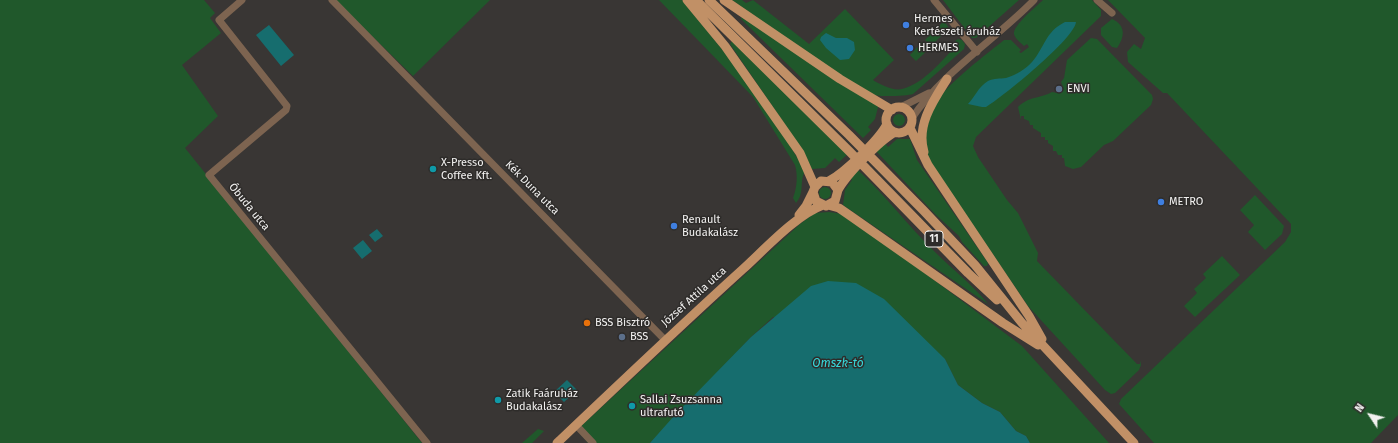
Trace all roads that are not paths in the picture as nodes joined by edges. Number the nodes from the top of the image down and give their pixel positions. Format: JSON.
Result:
{"nodes":[{"id":1,"x":242,"y":0,"type":"edge"},
{"id":2,"x":332,"y":0,"type":"edge"},
{"id":3,"x":687,"y":0,"type":"edge"},
{"id":4,"x":696,"y":0,"type":"edge"},
{"id":5,"x":709,"y":0,"type":"edge"},
{"id":6,"x":724,"y":0,"type":"edge"},
{"id":7,"x":934,"y":0,"type":"edge"},
{"id":8,"x":1034,"y":0,"type":"edge"},
{"id":9,"x":1038,"y":0,"type":"edge"},
{"id":10,"x":1100,"y":2,"type":"edge"},
{"id":11,"x":1021,"y":13,"type":"junction"},
{"id":12,"x":1112,"y":13,"type":"dead end"},
{"id":13,"x":977,"y":52,"type":"junction"},
{"id":14,"x":947,"y":79,"type":"junction"},
{"id":15,"x":896,"y":109,"type":"junction"},
{"id":16,"x":912,"y":118,"type":"junction"},
{"id":17,"x":887,"y":124,"type":"junction"},
{"id":18,"x":910,"y":128,"type":"junction"},
{"id":19,"x":895,"y":132,"type":"junction"},
{"id":20,"x":883,"y":137,"type":"junction"},
{"id":21,"x":928,"y":165,"type":"junction"},
{"id":22,"x":842,"y":177,"type":"junction"},
{"id":23,"x":829,"y":181,"type":"junction"},
{"id":24,"x":814,"y":190,"type":"junction"},
{"id":25,"x":838,"y":190,"type":"junction"},
{"id":26,"x":826,"y":205,"type":"junction"},
{"id":27,"x":779,"y":237,"type":"junction"},
{"id":28,"x":1022,"y":323,"type":"junction"},
{"id":29,"x":665,"y":340,"type":"junction"},
{"id":30,"x":1048,"y":351,"type":"junction"},
{"id":31,"x":576,"y":425,"type":"junction"},
{"id":32,"x":427,"y":443,"type":"edge"},
{"id":33,"x":557,"y":443,"type":"edge"},
{"id":34,"x":592,"y":443,"type":"edge"},
{"id":35,"x":1134,"y":443,"type":"edge"}],
"edges":[{"from":1,"to":32,"type":"street","name":"Óbuda utca"},
{"from":2,"to":29,"type":"street","name":"Kék Duna utca"},
{"from":3,"to":24,"type":"main road"},
{"from":4,"to":28,"type":"main road","number":"11"},
{"from":5,"to":28,"type":"main road","number":"11"},
{"from":6,"to":15,"type":"main road"},
{"from":7,"to":13,"type":"street"},
{"from":8,"to":11,"type":"street"},
{"from":9,"to":11,"type":"street"},
{"from":10,"to":12,"type":"street"},
{"from":11,"to":13,"type":"street"},
{"from":13,"to":14,"type":"street"},
{"from":14,"to":15,"type":"street"},
{"from":14,"to":16,"type":"street"},
{"from":14,"to":21,"type":"main road"},
{"from":15,"to":16,"type":"main road"},
{"from":15,"to":17,"type":"main road"},
{"from":16,"to":18,"type":"main road"},
{"from":17,"to":19,"type":"main road"},
{"from":17,"to":20,"type":"main road"},
{"from":18,"to":19,"type":"main road"},
{"from":18,"to":21,"type":"main road"},
{"from":19,"to":20,"type":"main road"},
{"from":20,"to":22,"type":"main road"},
{"from":21,"to":30,"type":"main road"},
{"from":22,"to":23,"type":"main road"},
{"from":22,"to":25,"type":"main road"},
{"from":23,"to":24,"type":"main road"},
{"from":23,"to":25,"type":"main road"},
{"from":24,"to":26,"type":"main road"},
{"from":24,"to":27,"type":"main road","name":"József Attila utca"},
{"from":25,"to":26,"type":"main road"},
{"from":26,"to":27,"type":"main road","name":"József Attila utca"},
{"from":26,"to":30,"type":"main road"},
{"from":27,"to":29,"type":"main road","name":"József Attila utca"},
{"from":28,"to":30,"type":"main road","number":"11"},
{"from":29,"to":31,"type":"main road","name":"József Attila utca"},
{"from":30,"to":35,"type":"main road","number":"11"},
{"from":31,"to":33,"type":"main road","name":"József Attila utca"},
{"from":31,"to":34,"type":"street"}]}
